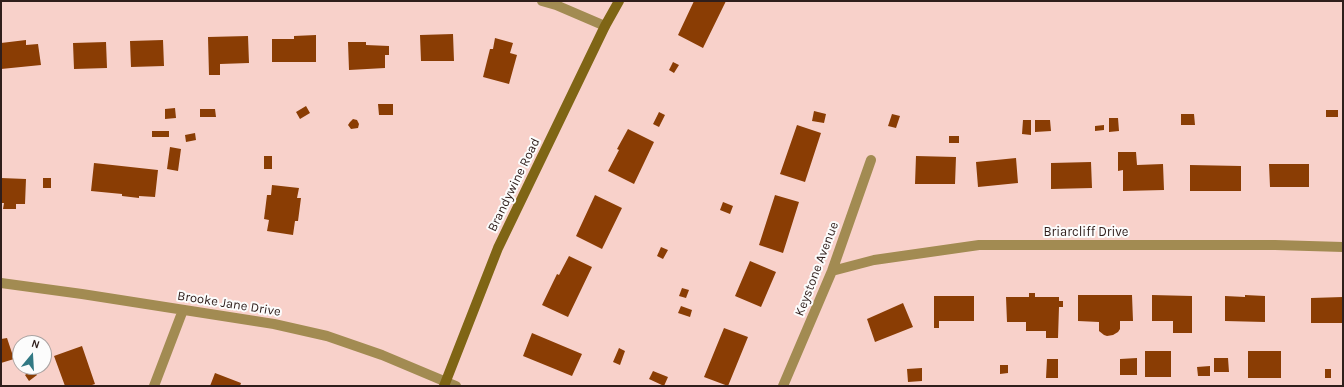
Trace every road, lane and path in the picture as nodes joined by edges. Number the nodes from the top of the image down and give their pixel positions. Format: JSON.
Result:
{"nodes":[{"id":1,"x":542,"y":1,"type":"edge"},
{"id":2,"x":619,"y":1,"type":"edge"},
{"id":3,"x":605,"y":26,"type":"junction"},
{"id":4,"x":871,"y":160,"type":"dead end"},
{"id":5,"x":1343,"y":247,"type":"edge"},
{"id":6,"x":832,"y":270,"type":"junction"},
{"id":7,"x":1,"y":283,"type":"edge"},
{"id":8,"x":183,"y":310,"type":"junction"},
{"id":9,"x":445,"y":384,"type":"edge"},
{"id":10,"x":154,"y":386,"type":"edge"},
{"id":11,"x":456,"y":386,"type":"edge"},
{"id":12,"x":784,"y":386,"type":"edge"}],
"edges":[{"from":1,"to":3,"type":"street"},
{"from":2,"to":3,"type":"main road","name":"Brandywine Road"},
{"from":3,"to":9,"type":"main road","name":"Brandywine Road"},
{"from":4,"to":6,"type":"street","name":"Keystone Avenue"},
{"from":5,"to":6,"type":"street","name":"Briarcliff Drive"},
{"from":6,"to":12,"type":"street","name":"Keystone Avenue"},
{"from":7,"to":8,"type":"street","name":"Brooke Jane Drive"},
{"from":8,"to":9,"type":"street","name":"Brooke Jane Drive"},
{"from":8,"to":10,"type":"street"},
{"from":9,"to":11,"type":"street","name":"Brooke Jane Drive"}]}
